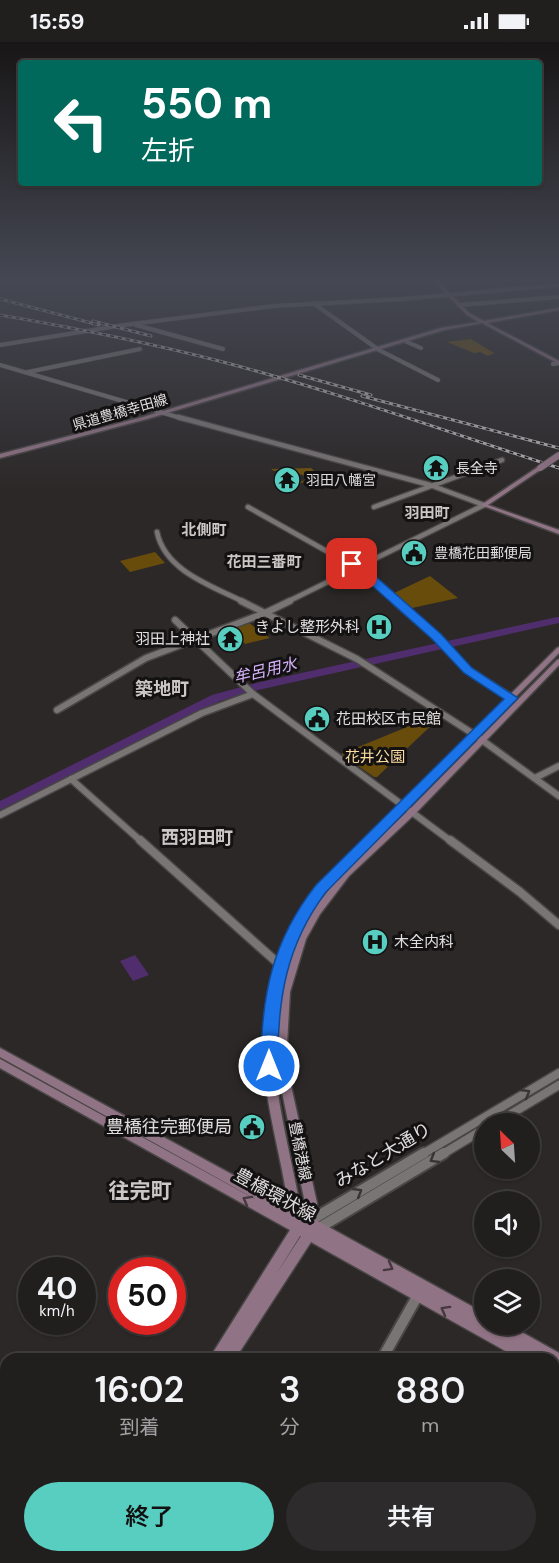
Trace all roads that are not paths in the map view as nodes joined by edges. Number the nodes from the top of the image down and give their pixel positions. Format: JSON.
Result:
{"nodes":[{"id":1,"x":140,"y":349,"type":"dead end"},
{"id":2,"x":382,"y":349,"type":"edge"},
{"id":3,"x":382,"y":349,"type":"edge"},
{"id":4,"x":530,"y":349,"type":"edge"},
{"id":5,"x":378,"y":350,"type":"junction"},
{"id":6,"x":558,"y":364,"type":"edge"},
{"id":7,"x":0,"y":365,"type":"edge"},
{"id":8,"x":26,"y":373,"type":"junction"},
{"id":9,"x":438,"y":381,"type":"dead end"},
{"id":10,"x":166,"y":413,"type":"junction"},
{"id":11,"x":559,"y":455,"type":"edge"},
{"id":12,"x":0,"y":458,"type":"edge"},
{"id":13,"x":502,"y":460,"type":"dead end"},
{"id":14,"x":431,"y":484,"type":"junction"},
{"id":15,"x":486,"y":503,"type":"junction"},
{"id":16,"x":248,"y":507,"type":"dead end"},
{"id":17,"x":374,"y":507,"type":"dead end"},
{"id":18,"x":559,"y":527,"type":"edge"},
{"id":19,"x":157,"y":532,"type":"dead end"},
{"id":20,"x":559,"y":532,"type":"edge"},
{"id":21,"x":357,"y":567,"type":"junction"},
{"id":22,"x":265,"y":613,"type":"junction"},
{"id":23,"x":175,"y":620,"type":"dead end"},
{"id":24,"x":194,"y":639,"type":"junction"},
{"id":25,"x":559,"y":650,"type":"edge"},
{"id":26,"x":559,"y":661,"type":"edge"},
{"id":27,"x":250,"y":691,"type":"junction"},
{"id":28,"x":512,"y":698,"type":"junction"},
{"id":29,"x":57,"y":710,"type":"dead end"},
{"id":30,"x":478,"y":738,"type":"junction"},
{"id":31,"x":559,"y":766,"type":"edge"},
{"id":32,"x":535,"y":778,"type":"junction"},
{"id":33,"x":71,"y":780,"type":"junction"},
{"id":34,"x":559,"y":796,"type":"edge"},
{"id":35,"x":408,"y":809,"type":"junction"},
{"id":36,"x":0,"y":815,"type":"edge"},
{"id":37,"x":559,"y":925,"type":"edge"},
{"id":38,"x":280,"y":965,"type":"junction"},
{"id":39,"x":0,"y":1052,"type":"edge"},
{"id":40,"x":0,"y":1063,"type":"edge"},
{"id":41,"x":559,"y":1074,"type":"edge"},
{"id":42,"x":559,"y":1085,"type":"edge"},
{"id":43,"x":512,"y":1113,"type":"edge"},
{"id":44,"x":474,"y":1135,"type":"edge"},
{"id":45,"x":296,"y":1215,"type":"junction"},
{"id":46,"x":309,"y":1228,"type":"junction"},
{"id":47,"x":418,"y":1295,"type":"junction"},
{"id":48,"x":474,"y":1314,"type":"edge"},
{"id":49,"x":514,"y":1335,"type":"edge"},
{"id":50,"x":219,"y":1353,"type":"edge"},
{"id":51,"x":231,"y":1353,"type":"edge"},
{"id":52,"x":385,"y":1353,"type":"edge"},
{"id":53,"x":522,"y":1353,"type":"edge"},
{"id":54,"x":546,"y":1353,"type":"edge"}],
"edges":[{"from":1,"to":8,"type":"street"},
{"from":2,"to":5,"type":"main road","name":"県道豊橋幸田線"},
{"from":3,"to":5,"type":"main road","name":"県道豊橋幸田線"},
{"from":4,"to":6,"type":"main road"},
{"from":5,"to":9,"type":"street"},
{"from":5,"to":10,"type":"main road","name":"県道豊橋幸田線"},
{"from":7,"to":8,"type":"street"},
{"from":8,"to":10,"type":"street"},
{"from":10,"to":12,"type":"main road","name":"県道豊橋幸田線"},
{"from":10,"to":14,"type":"street"},
{"from":11,"to":15,"type":"main road","bridge":true},
{"from":13,"to":14,"type":"street"},
{"from":14,"to":15,"type":"street"},
{"from":14,"to":17,"type":"street"},
{"from":15,"to":18,"type":"main road"},
{"from":15,"to":20,"type":"main road"},
{"from":15,"to":21,"type":"street"},
{"from":16,"to":21,"type":"street"},
{"from":19,"to":22,"type":"street"},
{"from":21,"to":22,"type":"street"},
{"from":21,"to":28,"type":"street"},
{"from":22,"to":24,"type":"street"},
{"from":22,"to":30,"type":"street"},
{"from":23,"to":24,"type":"street"},
{"from":24,"to":27,"type":"street"},
{"from":24,"to":29,"type":"street"},
{"from":25,"to":28,"type":"main road","name":"豊橋港線"},
{"from":26,"to":30,"type":"main road","name":"豊橋港線"},
{"from":27,"to":33,"type":"street"},
{"from":27,"to":35,"type":"street"},
{"from":28,"to":30,"type":"main road","name":"豊橋港線"},
{"from":30,"to":32,"type":"street"},
{"from":30,"to":35,"type":"main road","name":"豊橋港線"},
{"from":31,"to":32,"type":"street"},
{"from":32,"to":34,"type":"street"},
{"from":33,"to":36,"type":"street"},
{"from":33,"to":38,"type":"street"},
{"from":35,"to":37,"type":"street"},
{"from":35,"to":38,"type":"main road","name":"豊橋港線"},
{"from":35,"to":46,"type":"main road","name":"豊橋港線"},
{"from":38,"to":45,"type":"main road","name":"豊橋港線"},
{"from":39,"to":45,"type":"main road","name":"豊橋環状線"},
{"from":46,"to":40,"type":"main road","name":"豊橋環状線","one_way":true},
{"from":46,"to":41,"type":"street","name":"みなと大通り","one_way":true},
{"from":42,"to":43,"type":"street"},
{"from":44,"to":46,"type":"street","name":"みなと大通り","one_way":true},
{"from":45,"to":46,"type":"main road","name":"豊橋環状線"},
{"from":46,"to":47,"type":"main road","name":"豊橋環状線"},
{"from":46,"to":48,"type":"main road","name":"豊橋環状線","one_way":true},
{"from":46,"to":50,"type":"main road","name":"みなと大通り"},
{"from":46,"to":51,"type":"main road","name":"みなと大通り"},
{"from":47,"to":52,"type":"street"},
{"from":53,"to":47,"type":"main road","name":"豊橋環状線","one_way":true},
{"from":49,"to":54,"type":"main road"}]}
